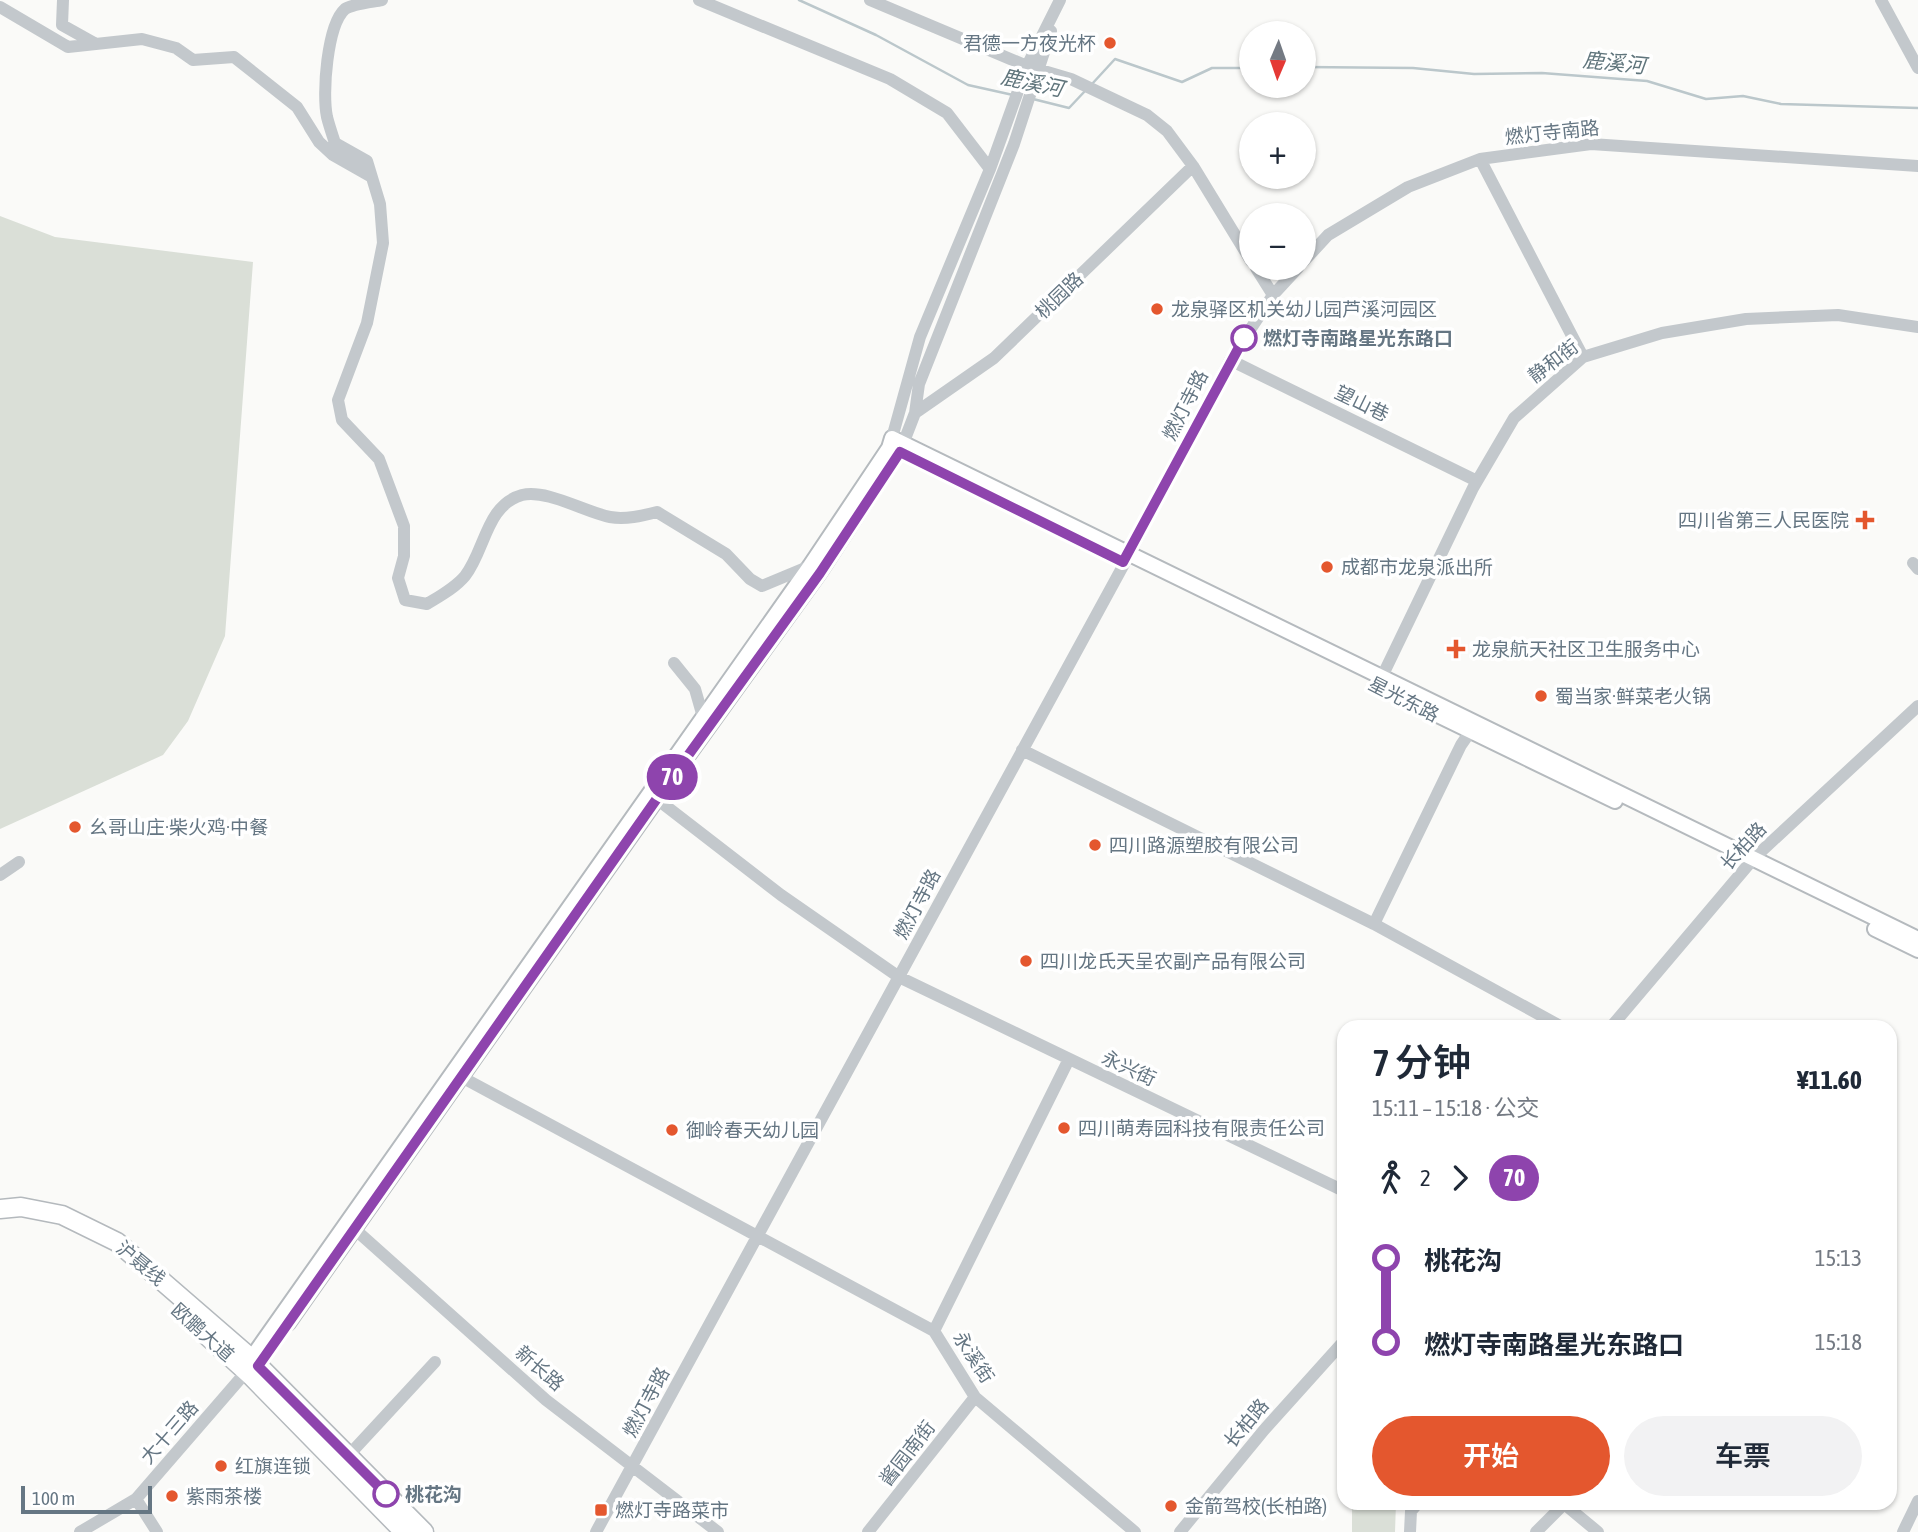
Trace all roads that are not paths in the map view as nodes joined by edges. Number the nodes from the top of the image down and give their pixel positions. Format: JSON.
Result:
{"nodes":[{"id":1,"x":63,"y":0,"type":"edge"},
{"id":2,"x":382,"y":0,"type":"edge"},
{"id":3,"x":699,"y":0,"type":"edge"},
{"id":4,"x":870,"y":0,"type":"edge"},
{"id":5,"x":1881,"y":0,"type":"edge"},
{"id":6,"x":1059,"y":2,"type":"edge"},
{"id":7,"x":0,"y":6,"type":"edge"},
{"id":8,"x":96,"y":44,"type":"junction"},
{"id":9,"x":1027,"y":66,"type":"junction"},
{"id":10,"x":1041,"y":68,"type":"junction"},
{"id":11,"x":1918,"y":68,"type":"edge"},
{"id":12,"x":1027,"y":89,"type":"junction"},
{"id":13,"x":1007,"y":143,"type":"junction"},
{"id":14,"x":1480,"y":159,"type":"junction"},
{"id":15,"x":1193,"y":166,"type":"junction"},
{"id":16,"x":1918,"y":166,"type":"edge"},
{"id":17,"x":990,"y":169,"type":"junction"},
{"id":18,"x":370,"y":176,"type":"junction"},
{"id":19,"x":1239,"y":241,"type":"edge"},
{"id":20,"x":1316,"y":248,"type":"edge"},
{"id":21,"x":1264,"y":280,"type":"edge"},
{"id":22,"x":1287,"y":280,"type":"edge"},
{"id":23,"x":1273,"y":295,"type":"junction"},
{"id":24,"x":1918,"y":327,"type":"edge"},
{"id":25,"x":1584,"y":357,"type":"junction"},
{"id":26,"x":1230,"y":360,"type":"junction"},
{"id":27,"x":915,"y":413,"type":"junction"},
{"id":28,"x":896,"y":445,"type":"junction"},
{"id":29,"x":1476,"y":481,"type":"junction"},
{"id":30,"x":1126,"y":558,"type":"junction"},
{"id":31,"x":810,"y":566,"type":"junction"},
{"id":32,"x":674,"y":663,"type":"dead end"},
{"id":33,"x":1379,"y":681,"type":"junction"},
{"id":34,"x":1918,"y":706,"type":"edge"},
{"id":35,"x":703,"y":717,"type":"junction"},
{"id":36,"x":1470,"y":732,"type":"junction"},
{"id":37,"x":1022,"y":750,"type":"junction"},
{"id":38,"x":653,"y":795,"type":"junction"},
{"id":39,"x":19,"y":862,"type":"dead end"},
{"id":40,"x":1751,"y":862,"type":"junction"},
{"id":41,"x":0,"y":875,"type":"edge"},
{"id":42,"x":1374,"y":923,"type":"junction"},
{"id":43,"x":1918,"y":939,"type":"edge"},
{"id":44,"x":1918,"y":950,"type":"edge"},
{"id":45,"x":899,"y":978,"type":"junction"},
{"id":46,"x":1549,"y":1020,"type":"edge"},
{"id":47,"x":1617,"y":1020,"type":"edge"},
{"id":48,"x":1069,"y":1061,"type":"junction"},
{"id":49,"x":457,"y":1075,"type":"junction"},
{"id":50,"x":1337,"y":1188,"type":"edge"},
{"id":51,"x":0,"y":1209,"type":"edge"},
{"id":52,"x":0,"y":1220,"type":"edge"},
{"id":53,"x":350,"y":1226,"type":"junction"},
{"id":54,"x":757,"y":1236,"type":"junction"},
{"id":55,"x":934,"y":1331,"type":"junction"},
{"id":56,"x":1337,"y":1349,"type":"edge"},
{"id":57,"x":435,"y":1362,"type":"dead end"},
{"id":58,"x":250,"y":1368,"type":"junction"},
{"id":59,"x":975,"y":1397,"type":"junction"},
{"id":60,"x":348,"y":1455,"type":"junction"},
{"id":61,"x":633,"y":1468,"type":"junction"},
{"id":62,"x":136,"y":1499,"type":"junction"},
{"id":63,"x":1918,"y":1501,"type":"edge"},
{"id":64,"x":1413,"y":1510,"type":"edge"},
{"id":65,"x":1557,"y":1510,"type":"edge"},
{"id":66,"x":1570,"y":1510,"type":"edge"},
{"id":67,"x":80,"y":1532,"type":"edge"},
{"id":68,"x":157,"y":1532,"type":"edge"},
{"id":69,"x":404,"y":1532,"type":"edge"},
{"id":70,"x":424,"y":1532,"type":"edge"},
{"id":71,"x":596,"y":1532,"type":"edge"},
{"id":72,"x":718,"y":1532,"type":"edge"},
{"id":73,"x":869,"y":1532,"type":"edge"},
{"id":74,"x":1135,"y":1532,"type":"edge"},
{"id":75,"x":1180,"y":1532,"type":"edge"},
{"id":76,"x":1410,"y":1532,"type":"edge"},
{"id":77,"x":1536,"y":1532,"type":"edge"},
{"id":78,"x":1598,"y":1532,"type":"edge"},
{"id":79,"x":1903,"y":1532,"type":"edge"}],
"edges":[{"from":1,"to":8,"type":"street"},
{"from":2,"to":18,"type":"street"},
{"from":3,"to":17,"type":"street"},
{"from":4,"to":9,"type":"street"},
{"from":5,"to":11,"type":"street"},
{"from":6,"to":9,"type":"street"},
{"from":6,"to":10,"type":"street"},
{"from":7,"to":8,"type":"street"},
{"from":8,"to":18,"type":"street"},
{"from":9,"to":10,"type":"street"},
{"from":9,"to":12,"type":"street"},
{"from":10,"to":12,"type":"street"},
{"from":10,"to":15,"type":"street"},
{"from":12,"to":13,"type":"street"},
{"from":13,"to":17,"type":"street"},
{"from":13,"to":27,"type":"street"},
{"from":14,"to":16,"type":"street","name":"燃灯寺南路"},
{"from":14,"to":20,"type":"street","name":"燃灯寺南路"},
{"from":14,"to":25,"type":"street"},
{"from":15,"to":19,"type":"street"},
{"from":15,"to":27,"type":"street","name":"桃园路"},
{"from":17,"to":28,"type":"street"},
{"from":18,"to":31,"type":"street"},
{"from":21,"to":23,"type":"street"},
{"from":22,"to":23,"type":"street"},
{"from":23,"to":26,"type":"street","name":"燃灯寺路"},
{"from":24,"to":25,"type":"street","name":"静和街"},
{"from":25,"to":29,"type":"street","name":"静和街"},
{"from":26,"to":29,"type":"street","name":"望山巷"},
{"from":26,"to":30,"type":"street","name":"燃灯寺路"},
{"from":27,"to":28,"type":"street"},
{"from":28,"to":30,"type":"main road","name":"星光东路"},
{"from":28,"to":31,"type":"main road"},
{"from":28,"to":38,"type":"main road"},
{"from":29,"to":33,"type":"street","name":"静和街"},
{"from":30,"to":33,"type":"main road","name":"星光东路"},
{"from":30,"to":37,"type":"street","name":"燃灯寺路"},
{"from":31,"to":35,"type":"main road"},
{"from":32,"to":35,"type":"street"},
{"from":33,"to":36,"type":"main road","name":"星光东路"},
{"from":33,"to":40,"type":"main road","name":"星光东路"},
{"from":34,"to":40,"type":"street","name":"长柏路"},
{"from":35,"to":38,"type":"main road"},
{"from":36,"to":40,"type":"main road","name":"星光东路"},
{"from":36,"to":42,"type":"street"},
{"from":37,"to":42,"type":"street"},
{"from":37,"to":45,"type":"street","name":"燃灯寺路"},
{"from":38,"to":45,"type":"street","name":"永兴街"},
{"from":38,"to":49,"type":"main road"},
{"from":39,"to":41,"type":"street"},
{"from":40,"to":43,"type":"main road","name":"星光东路"},
{"from":40,"to":44,"type":"main road","name":"星光东路"},
{"from":40,"to":47,"type":"street","name":"长柏路"},
{"from":42,"to":46,"type":"street"},
{"from":45,"to":48,"type":"street","name":"永兴街"},
{"from":45,"to":54,"type":"street","name":"燃灯寺路"},
{"from":48,"to":50,"type":"street","name":"永兴街"},
{"from":48,"to":55,"type":"street"},
{"from":49,"to":53,"type":"main road"},
{"from":49,"to":54,"type":"street","name":"永溪街"},
{"from":51,"to":58,"type":"highway","name":"沪聂线"},
{"from":52,"to":58,"type":"highway","name":"欧鹏大道"},
{"from":53,"to":58,"type":"main road"},
{"from":53,"to":61,"type":"street","name":"新长路"},
{"from":54,"to":55,"type":"street","name":"永溪街"},
{"from":54,"to":61,"type":"street","name":"燃灯寺路"},
{"from":55,"to":59,"type":"street","name":"永溪街"},
{"from":56,"to":75,"type":"street","name":"长柏路"},
{"from":57,"to":60,"type":"street"},
{"from":58,"to":60,"type":"highway","name":"欧鹏大道"},
{"from":58,"to":62,"type":"street","name":"大十三路"},
{"from":58,"to":69,"type":"highway","name":"欧鹏大道"},
{"from":59,"to":73,"type":"street","name":"酱园南街"},
{"from":59,"to":74,"type":"street","name":"永溪街"},
{"from":60,"to":70,"type":"highway","name":"欧鹏大道"},
{"from":61,"to":71,"type":"street","name":"燃灯寺路"},
{"from":61,"to":72,"type":"street","name":"新长路"},
{"from":62,"to":67,"type":"street","name":"大十三路"},
{"from":62,"to":68,"type":"street"},
{"from":63,"to":79,"type":"street"},
{"from":64,"to":76,"type":"street"},
{"from":65,"to":77,"type":"street"},
{"from":66,"to":78,"type":"street"}]}
